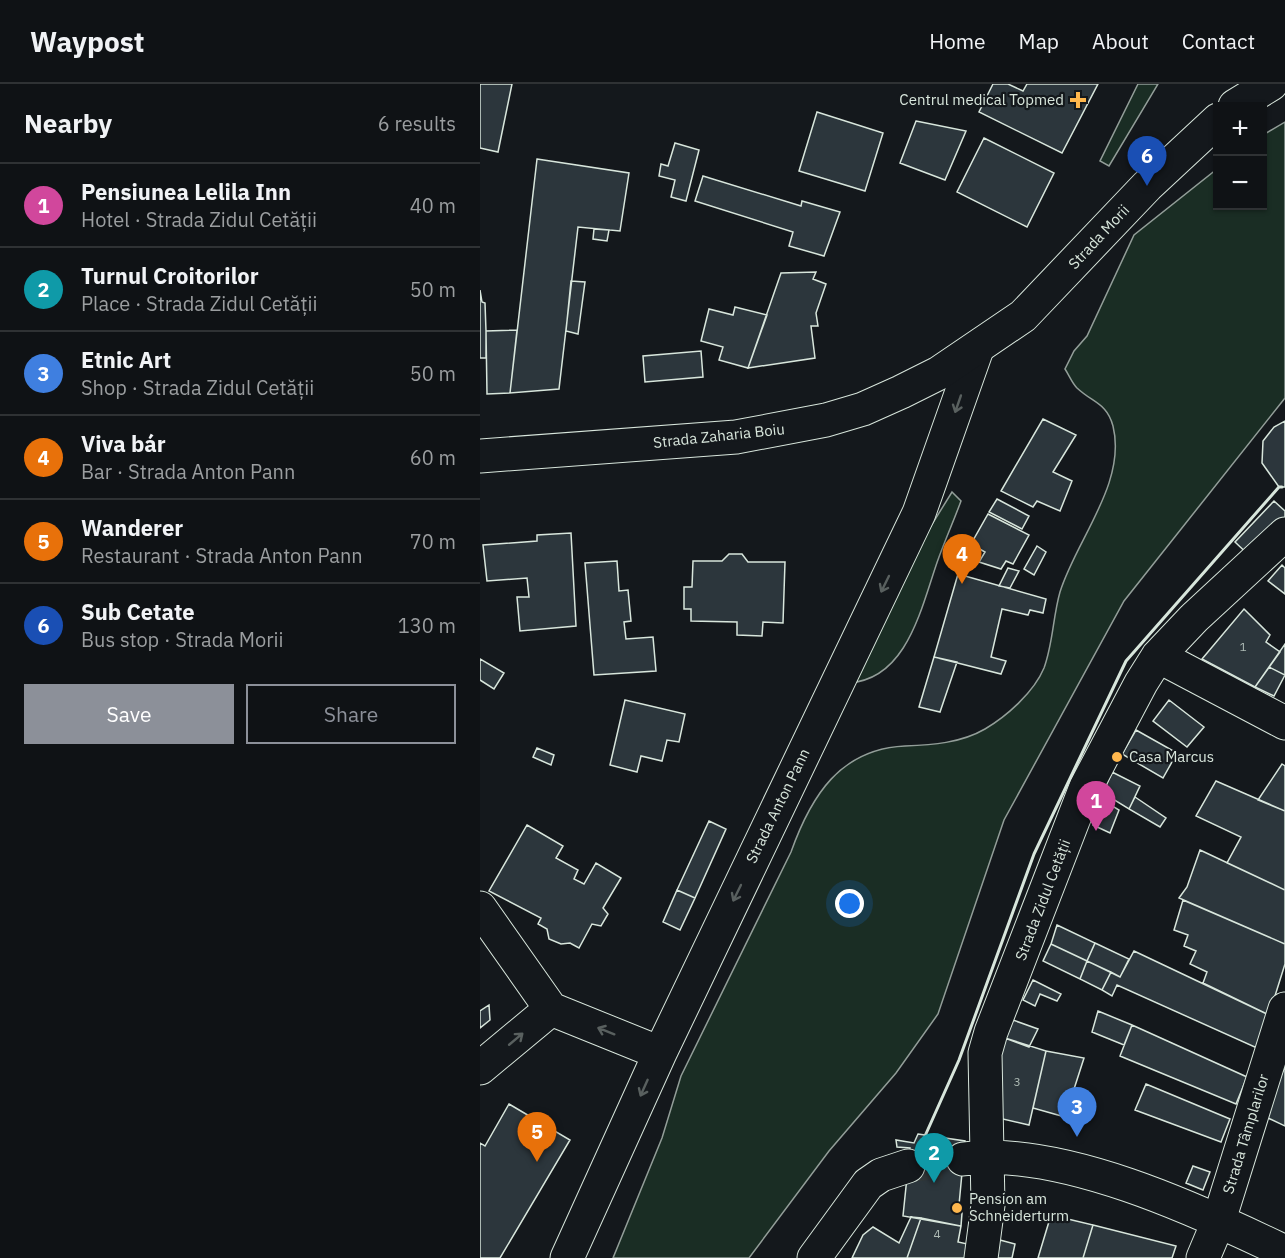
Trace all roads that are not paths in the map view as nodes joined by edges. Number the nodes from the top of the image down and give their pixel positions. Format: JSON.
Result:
{"nodes":[{"id":1,"x":1271,"y":84,"type":"edge"},
{"id":2,"x":1242,"y":102,"type":"edge"},
{"id":3,"x":1213,"y":125,"type":"edge"},
{"id":4,"x":977,"y":349,"type":"junction"},
{"id":5,"x":480,"y":456,"type":"edge"},
{"id":6,"x":1285,"y":534,"type":"edge"},
{"id":7,"x":1158,"y":656,"type":"junction"},
{"id":8,"x":1285,"y":723,"type":"edge"},
{"id":9,"x":480,"y":908,"type":"edge"},
{"id":10,"x":551,"y":1009,"type":"junction"},
{"id":11,"x":1284,"y":1018,"type":"edge"},
{"id":12,"x":660,"y":1053,"type":"junction"},
{"id":13,"x":480,"y":1068,"type":"edge"},
{"id":14,"x":975,"y":1158,"type":"junction"},
{"id":15,"x":908,"y":1166,"type":"tunnel mouth"},
{"id":16,"x":1219,"y":1220,"type":"junction"},
{"id":17,"x":1285,"y":1252,"type":"edge"},
{"id":18,"x":567,"y":1258,"type":"edge"},
{"id":19,"x":814,"y":1258,"type":"edge"},
{"id":20,"x":981,"y":1258,"type":"edge"},
{"id":21,"x":1203,"y":1258,"type":"edge"}],
"edges":[{"from":1,"to":2,"type":"main road"},
{"from":3,"to":4,"type":"main road","name":"Strada Morii"},
{"from":4,"to":5,"type":"main road","name":"Strada Zaharia Boiu"},
{"from":4,"to":12,"type":"main road","name":"Strada Anton Pann","one_way":true},
{"from":6,"to":7,"type":"main road","name":"Strada Zidul Cetății"},
{"from":7,"to":8,"type":"main road"},
{"from":7,"to":14,"type":"main road","name":"Strada Zidul Cetății"},
{"from":9,"to":10,"type":"main road"},
{"from":12,"to":10,"type":"main road","one_way":true},
{"from":13,"to":10,"type":"main road","one_way":true},
{"from":11,"to":16,"type":"main road","name":"Strada Tâmplarilor"},
{"from":12,"to":18,"type":"main road","name":"Strada Anton Pann","one_way":true},
{"from":14,"to":16,"type":"main road"},
{"from":14,"to":20,"type":"main road","name":"Strada Zidul Cetății"},
{"from":15,"to":19,"type":"main road"},
{"from":16,"to":17,"type":"main road"},
{"from":16,"to":21,"type":"main road","name":"Strada Tâmplarilor"}]}
